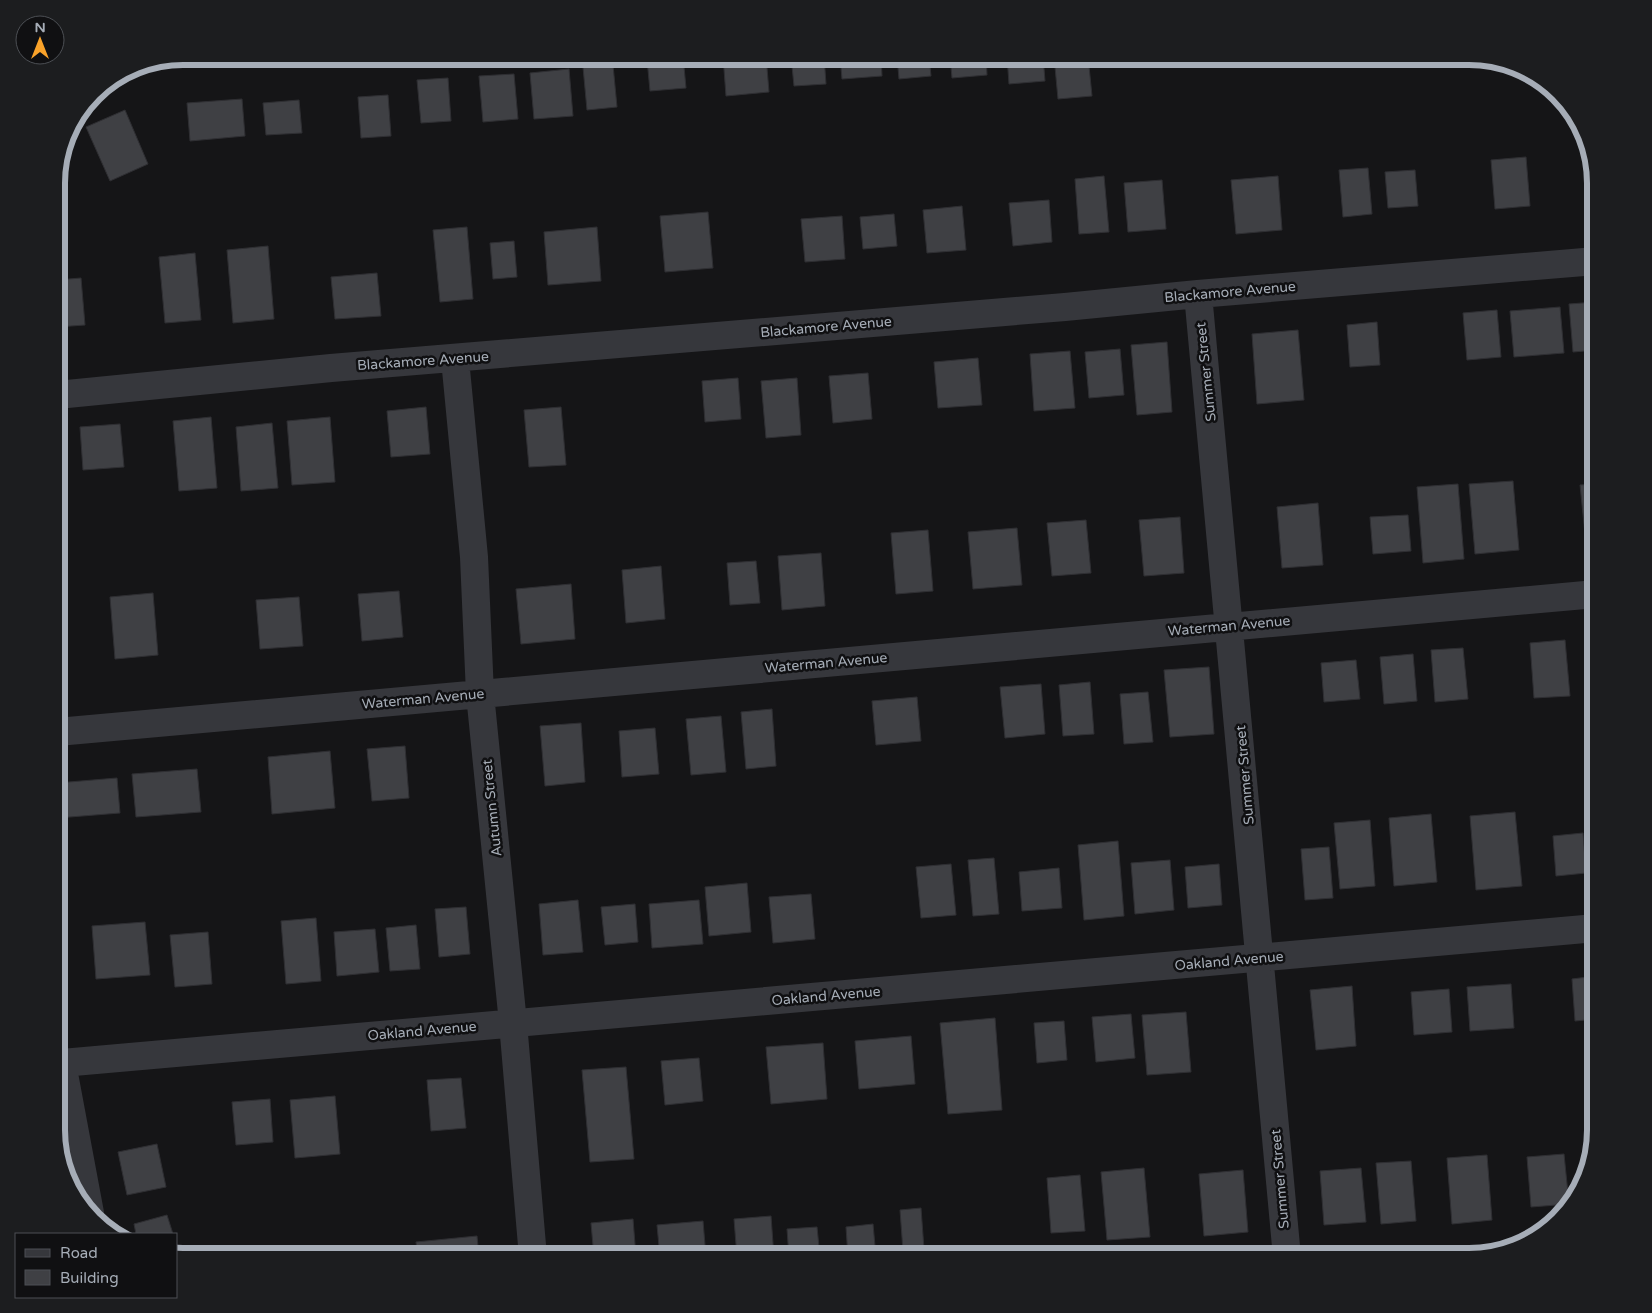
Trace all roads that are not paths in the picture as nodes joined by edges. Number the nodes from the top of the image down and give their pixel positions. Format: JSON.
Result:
{"nodes":[{"id":1,"x":1587,"y":262,"type":"edge"},
{"id":2,"x":1198,"y":294,"type":"junction"},
{"id":3,"x":455,"y":359,"type":"junction"},
{"id":4,"x":65,"y":394,"type":"edge"},
{"id":5,"x":1587,"y":595,"type":"edge"},
{"id":6,"x":1231,"y":626,"type":"junction"},
{"id":7,"x":480,"y":694,"type":"junction"},
{"id":8,"x":65,"y":731,"type":"edge"},
{"id":9,"x":1587,"y":929,"type":"edge"},
{"id":10,"x":1262,"y":958,"type":"junction"},
{"id":11,"x":513,"y":1023,"type":"junction"},
{"id":12,"x":65,"y":1061,"type":"edge"},
{"id":13,"x":65,"y":1095,"type":"edge"},
{"id":14,"x":87,"y":1199,"type":"edge"},
{"id":15,"x":532,"y":1248,"type":"edge"},
{"id":16,"x":1286,"y":1248,"type":"edge"}],
"edges":[{"from":1,"to":2,"type":"street","name":"Blackamore Avenue"},
{"from":2,"to":3,"type":"street","name":"Blackamore Avenue"},
{"from":2,"to":6,"type":"street","name":"Summer Street"},
{"from":3,"to":4,"type":"street","name":"Blackamore Avenue"},
{"from":3,"to":7,"type":"street","name":"Autumn Street"},
{"from":5,"to":6,"type":"street","name":"Waterman Avenue"},
{"from":6,"to":7,"type":"street","name":"Waterman Avenue"},
{"from":6,"to":10,"type":"street","name":"Summer Street"},
{"from":7,"to":8,"type":"street","name":"Waterman Avenue"},
{"from":7,"to":11,"type":"street","name":"Autumn Street"},
{"from":9,"to":10,"type":"street","name":"Oakland Avenue"},
{"from":10,"to":11,"type":"street","name":"Oakland Avenue"},
{"from":10,"to":16,"type":"street","name":"Summer Street"},
{"from":11,"to":12,"type":"street","name":"Oakland Avenue"},
{"from":11,"to":15,"type":"street","name":"Autumn Street"},
{"from":13,"to":14,"type":"street"}]}
